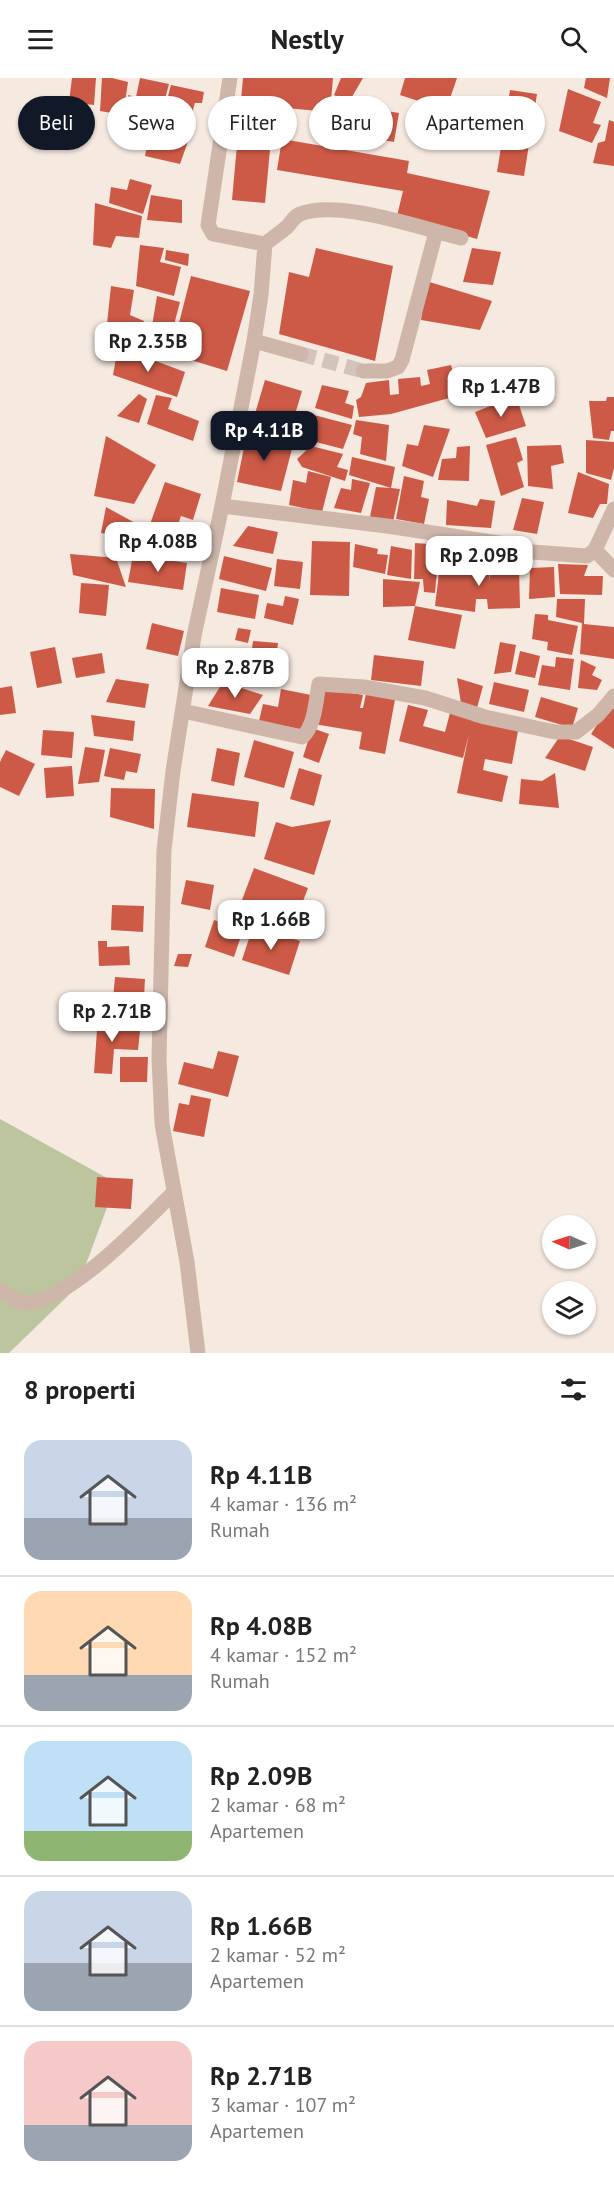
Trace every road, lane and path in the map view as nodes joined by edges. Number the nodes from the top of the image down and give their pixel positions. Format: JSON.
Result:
{"nodes":[{"id":1,"x":230,"y":78,"type":"edge"},
{"id":2,"x":436,"y":232,"type":"junction"},
{"id":3,"x":460,"y":238,"type":"dead end"},
{"id":4,"x":265,"y":244,"type":"junction"},
{"id":5,"x":254,"y":341,"type":"junction"},
{"id":6,"x":301,"y":354,"type":"tunnel mouth"},
{"id":7,"x":363,"y":371,"type":"tunnel mouth"},
{"id":8,"x":222,"y":506,"type":"junction"},
{"id":9,"x":614,"y":509,"type":"edge"},
{"id":10,"x":595,"y":550,"type":"junction"},
{"id":11,"x":614,"y":570,"type":"edge"},
{"id":12,"x":614,"y":696,"type":"edge"},
{"id":13,"x":183,"y":711,"type":"junction"},
{"id":14,"x":174,"y":1192,"type":"junction"},
{"id":15,"x":0,"y":1290,"type":"edge"},
{"id":16,"x":198,"y":1353,"type":"edge"}],
"edges":[{"from":1,"to":4,"type":"street"},
{"from":2,"to":3,"type":"street"},
{"from":2,"to":4,"type":"street"},
{"from":2,"to":7,"type":"street"},
{"from":4,"to":5,"type":"street"},
{"from":5,"to":6,"type":"street"},
{"from":5,"to":8,"type":"street"},
{"from":8,"to":10,"type":"street"},
{"from":8,"to":13,"type":"street"},
{"from":9,"to":10,"type":"street"},
{"from":10,"to":11,"type":"street"},
{"from":12,"to":13,"type":"street"},
{"from":13,"to":14,"type":"street"},
{"from":14,"to":15,"type":"street"},
{"from":14,"to":16,"type":"street"}]}
